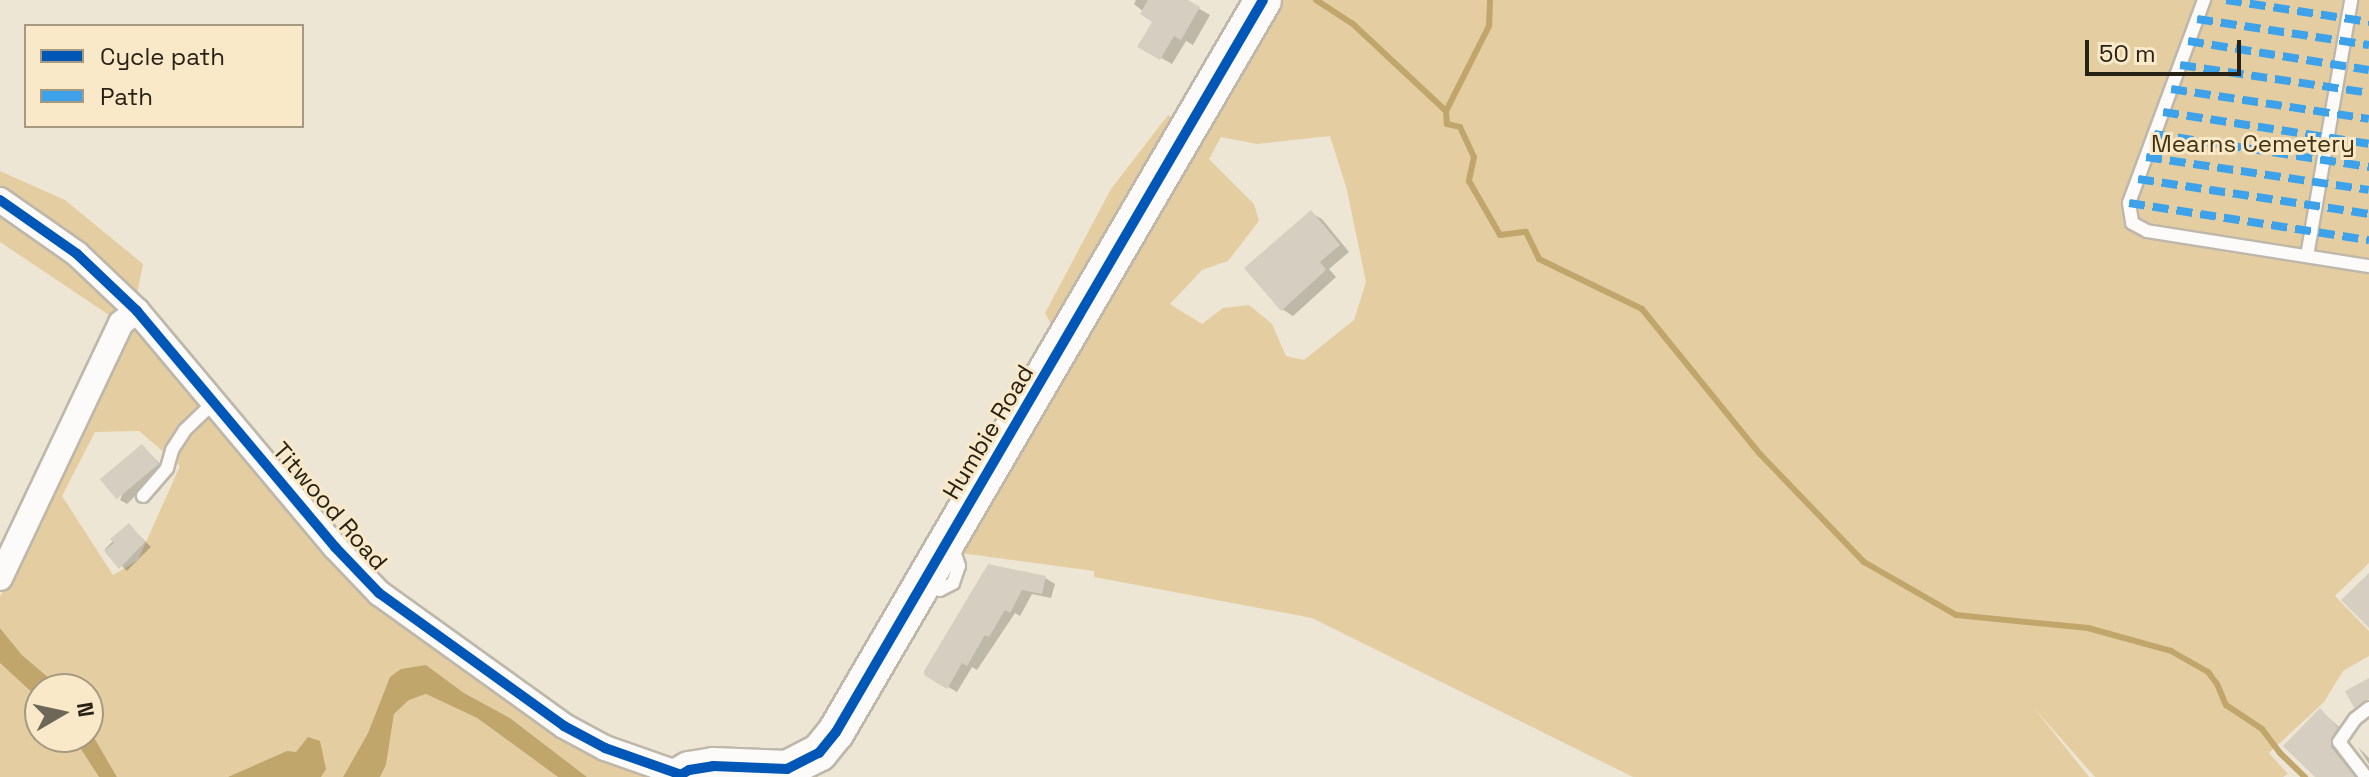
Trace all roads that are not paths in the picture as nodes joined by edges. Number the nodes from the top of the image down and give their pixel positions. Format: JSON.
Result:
{"nodes":[{"id":1,"x":1263,"y":0,"type":"edge"},
{"id":2,"x":2204,"y":0,"type":"edge"},
{"id":3,"x":2351,"y":0,"type":"edge"},
{"id":4,"x":0,"y":200,"type":"edge"},
{"id":5,"x":2307,"y":256,"type":"junction"},
{"id":6,"x":2369,"y":266,"type":"edge"},
{"id":7,"x":137,"y":311,"type":"junction"},
{"id":8,"x":215,"y":401,"type":"junction"},
{"id":9,"x":143,"y":496,"type":"dead end"},
{"id":10,"x":0,"y":578,"type":"edge"},
{"id":11,"x":2369,"y":708,"type":"edge"},
{"id":12,"x":790,"y":773,"type":"edge"},
{"id":13,"x":678,"y":776,"type":"edge"},
{"id":14,"x":2366,"y":777,"type":"edge"}],
"edges":[{"from":1,"to":12,"type":"street","name":"Humbie Road"},
{"from":2,"to":5,"type":"lane"},
{"from":3,"to":5,"type":"lane"},
{"from":4,"to":7,"type":"street","name":"Titwood Road"},
{"from":5,"to":6,"type":"lane"},
{"from":7,"to":8,"type":"street","name":"Titwood Road"},
{"from":7,"to":10,"type":"street"},
{"from":8,"to":9,"type":"lane"},
{"from":8,"to":13,"type":"street","name":"Titwood Road"},
{"from":11,"to":14,"type":"lane"},
{"from":12,"to":13,"type":"street","name":"Humbie Road"}]}
